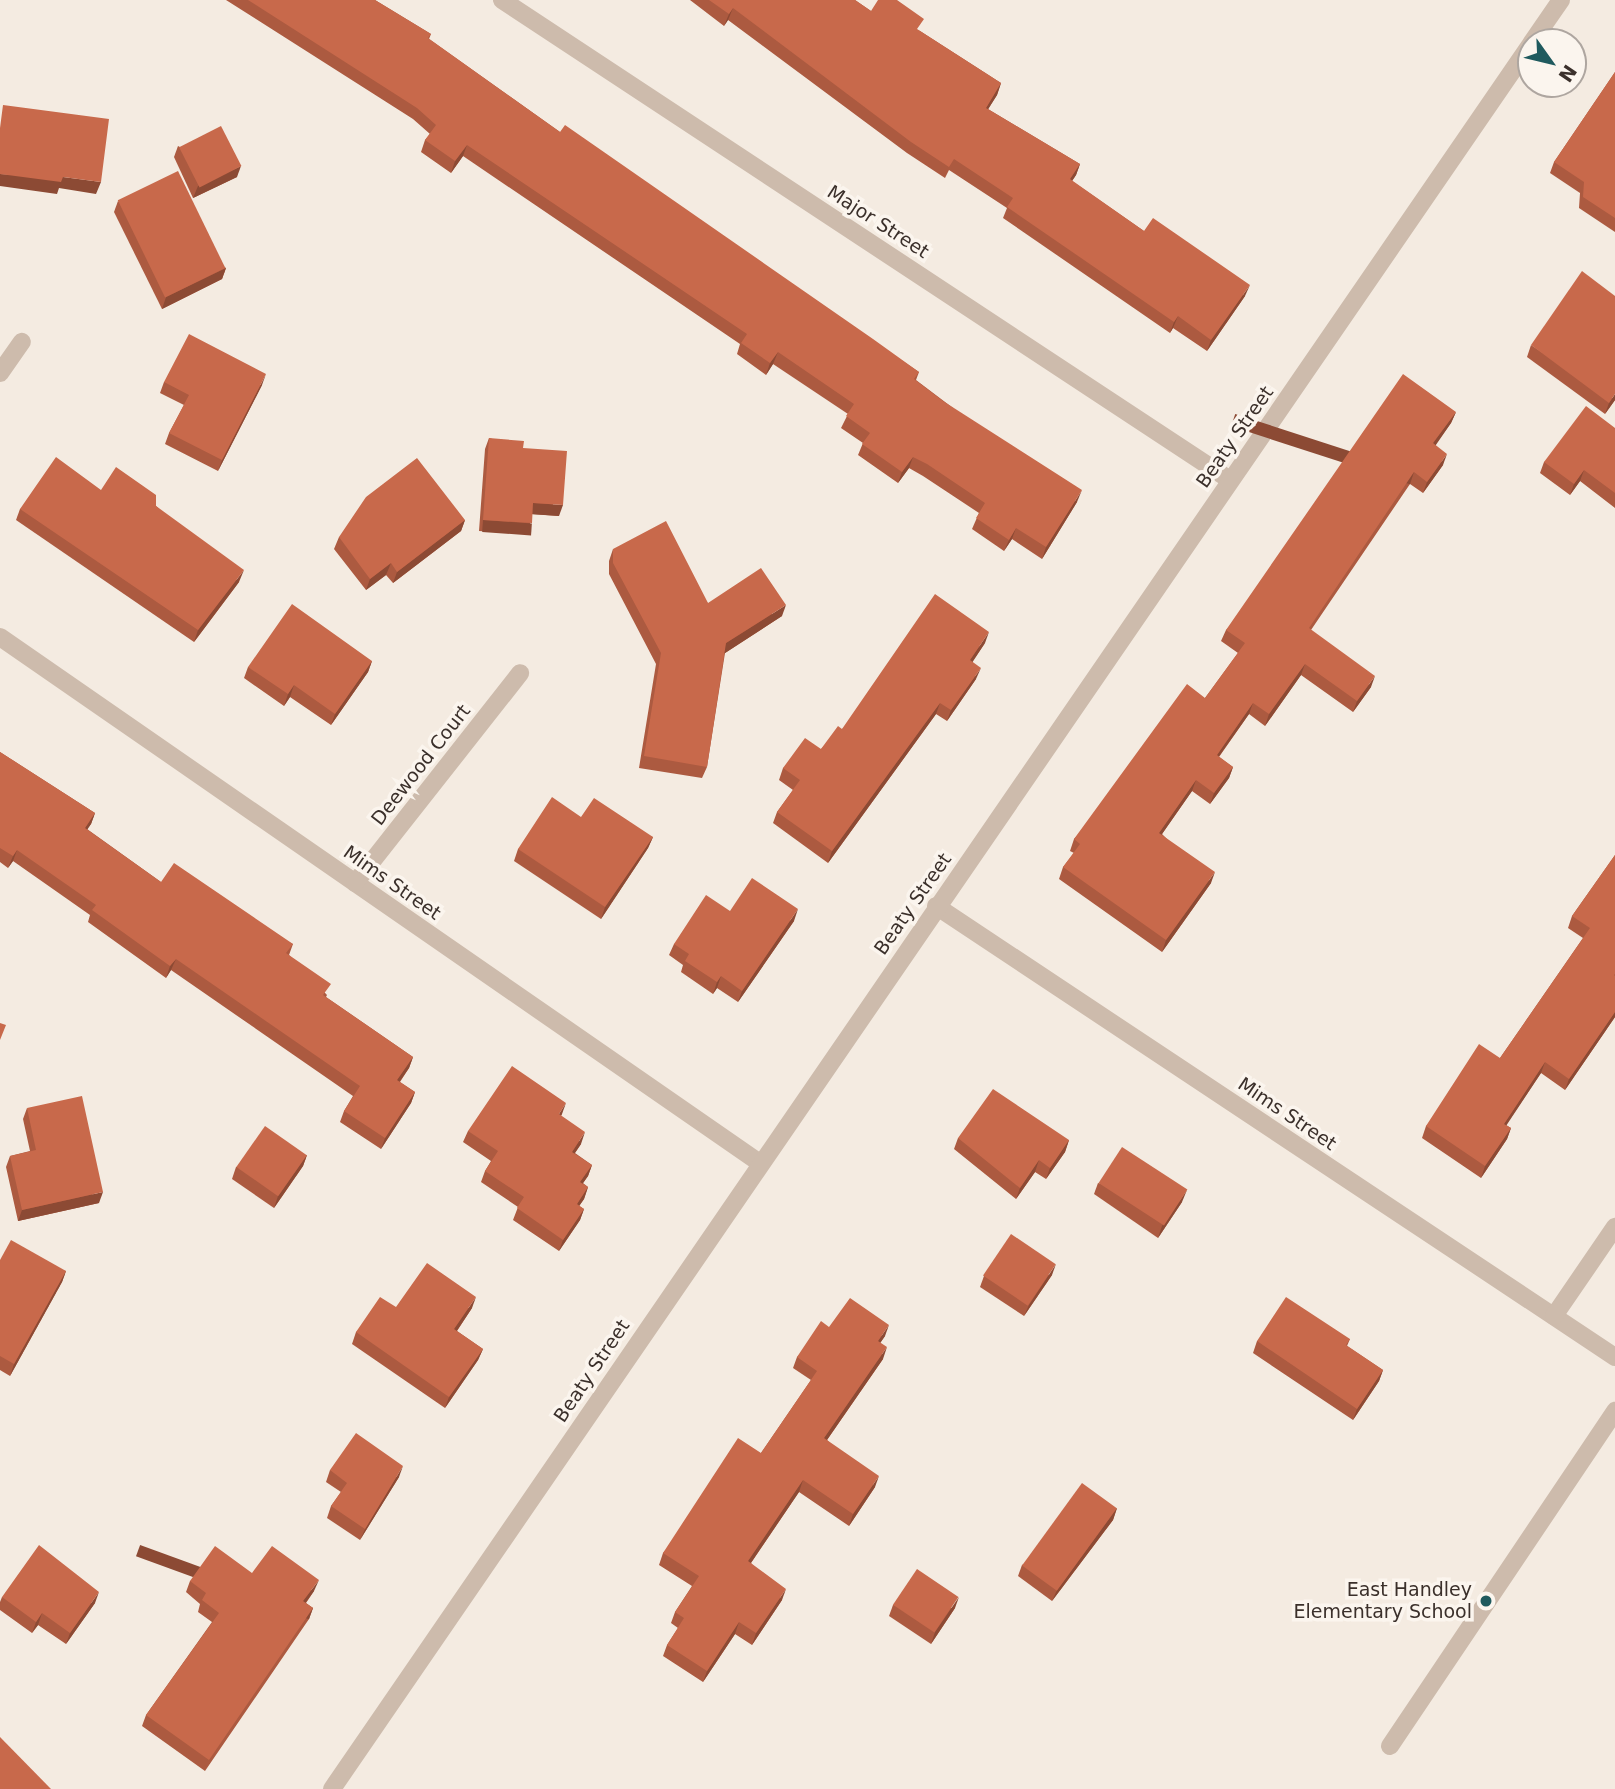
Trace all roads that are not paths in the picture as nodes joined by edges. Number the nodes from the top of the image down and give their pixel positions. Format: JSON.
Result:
{"nodes":[{"id":1,"x":502,"y":0,"type":"edge"},
{"id":2,"x":1562,"y":0,"type":"edge"},
{"id":3,"x":1542,"y":28,"type":"edge"},
{"id":4,"x":1517,"y":65,"type":"edge"},
{"id":5,"x":22,"y":342,"type":"dead end"},
{"id":6,"x":0,"y":373,"type":"edge"},
{"id":7,"x":1230,"y":480,"type":"junction"},
{"id":8,"x":0,"y":637,"type":"edge"},
{"id":9,"x":520,"y":673,"type":"dead end"},
{"id":10,"x":355,"y":883,"type":"junction"},
{"id":11,"x":936,"y":906,"type":"junction"},
{"id":12,"x":760,"y":1163,"type":"junction"},
{"id":13,"x":1615,"y":1227,"type":"edge"},
{"id":14,"x":1554,"y":1316,"type":"junction"},
{"id":15,"x":1615,"y":1356,"type":"edge"},
{"id":16,"x":1615,"y":1411,"type":"edge"},
{"id":17,"x":1390,"y":1746,"type":"dead end"},
{"id":18,"x":332,"y":1789,"type":"edge"}],
"edges":[{"from":1,"to":7,"type":"street","name":"Major Street"},
{"from":2,"to":3,"type":"street","name":"Beaty Street"},
{"from":4,"to":7,"type":"street","name":"Beaty Street"},
{"from":5,"to":6,"type":"street"},
{"from":7,"to":11,"type":"street","name":"Beaty Street"},
{"from":8,"to":10,"type":"street","name":"Mims Street"},
{"from":9,"to":10,"type":"street","name":"Deewood Court"},
{"from":10,"to":12,"type":"street","name":"Mims Street"},
{"from":11,"to":12,"type":"street","name":"Beaty Street"},
{"from":11,"to":14,"type":"street","name":"Mims Street"},
{"from":12,"to":18,"type":"street","name":"Beaty Street"},
{"from":13,"to":14,"type":"street"},
{"from":14,"to":15,"type":"street","name":"Mims Street"},
{"from":16,"to":17,"type":"street"}]}
